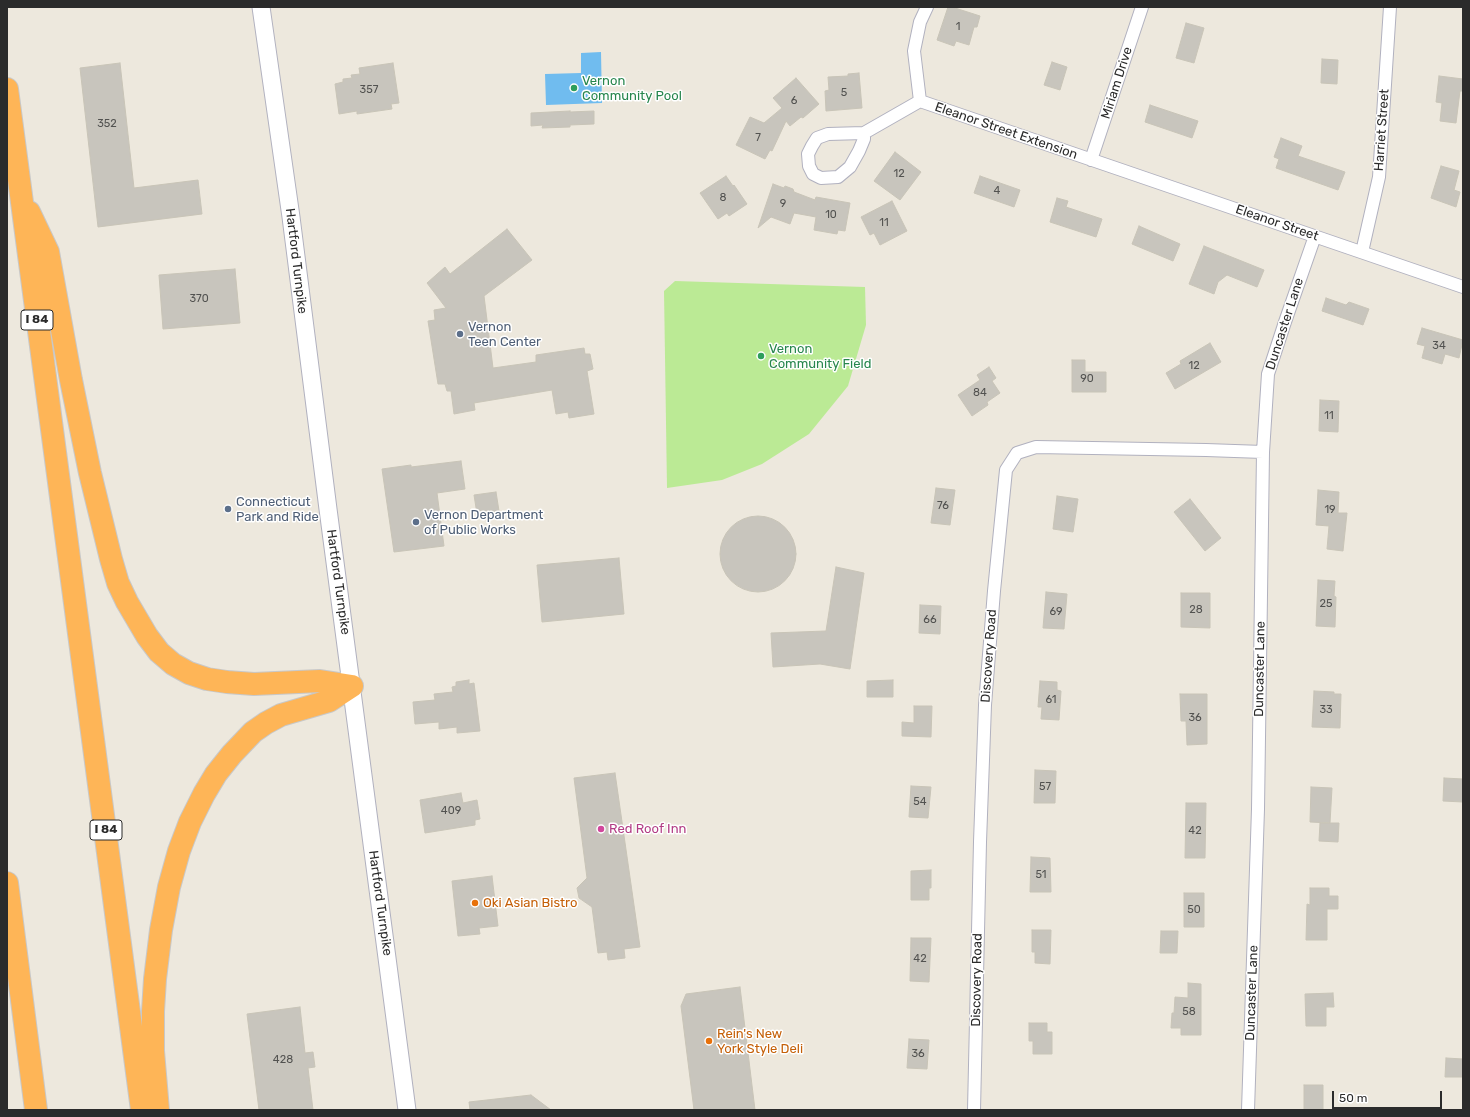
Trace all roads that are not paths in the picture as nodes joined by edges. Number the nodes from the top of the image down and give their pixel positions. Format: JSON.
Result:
{"nodes":[{"id":1,"x":261,"y":7,"type":"edge"},
{"id":2,"x":927,"y":7,"type":"edge"},
{"id":3,"x":1142,"y":7,"type":"edge"},
{"id":4,"x":1390,"y":7,"type":"edge"},
{"id":5,"x":7,"y":89,"type":"edge"},
{"id":6,"x":920,"y":102,"type":"junction"},
{"id":7,"x":864,"y":133,"type":"junction"},
{"id":8,"x":1091,"y":160,"type":"junction"},
{"id":9,"x":20,"y":193,"type":"junction"},
{"id":10,"x":1315,"y":236,"type":"junction"},
{"id":11,"x":1362,"y":252,"type":"junction"},
{"id":12,"x":1463,"y":287,"type":"edge"},
{"id":13,"x":1263,"y":452,"type":"junction"},
{"id":14,"x":352,"y":686,"type":"junction"},
{"id":15,"x":7,"y":883,"type":"edge"},
{"id":16,"x":36,"y":1110,"type":"edge"},
{"id":17,"x":142,"y":1110,"type":"edge"},
{"id":18,"x":158,"y":1110,"type":"edge"},
{"id":19,"x":407,"y":1110,"type":"edge"},
{"id":20,"x":974,"y":1110,"type":"edge"},
{"id":21,"x":1248,"y":1110,"type":"edge"}],
"edges":[{"from":1,"to":14,"type":"main road","name":"Hartford Turnpike"},
{"from":2,"to":6,"type":"street","name":"Eleanor Street Extension"},
{"from":3,"to":8,"type":"street","name":"Miriam Drive"},
{"from":4,"to":11,"type":"street","name":"Harriet Street"},
{"from":5,"to":9,"type":"highway","number":"I 84"},
{"from":6,"to":7,"type":"street","name":"Eleanor Street Extension"},
{"from":6,"to":8,"type":"street","name":"Eleanor Street Extension"},
{"from":7,"to":7,"type":"street","name":"Eleanor Street Extension"},
{"from":8,"to":10,"type":"street","name":"Eleanor Street"},
{"from":9,"to":14,"type":"highway"},
{"from":9,"to":17,"type":"highway","number":"I 84"},
{"from":10,"to":11,"type":"street","name":"Eleanor Street"},
{"from":10,"to":13,"type":"street","name":"Duncaster Lane"},
{"from":11,"to":12,"type":"street","name":"Eleanor Street"},
{"from":13,"to":20,"type":"street","name":"Discovery Road"},
{"from":13,"to":21,"type":"street","name":"Duncaster Lane"},
{"from":14,"to":18,"type":"highway"},
{"from":14,"to":19,"type":"main road","name":"Hartford Turnpike"},
{"from":15,"to":16,"type":"highway"}]}
